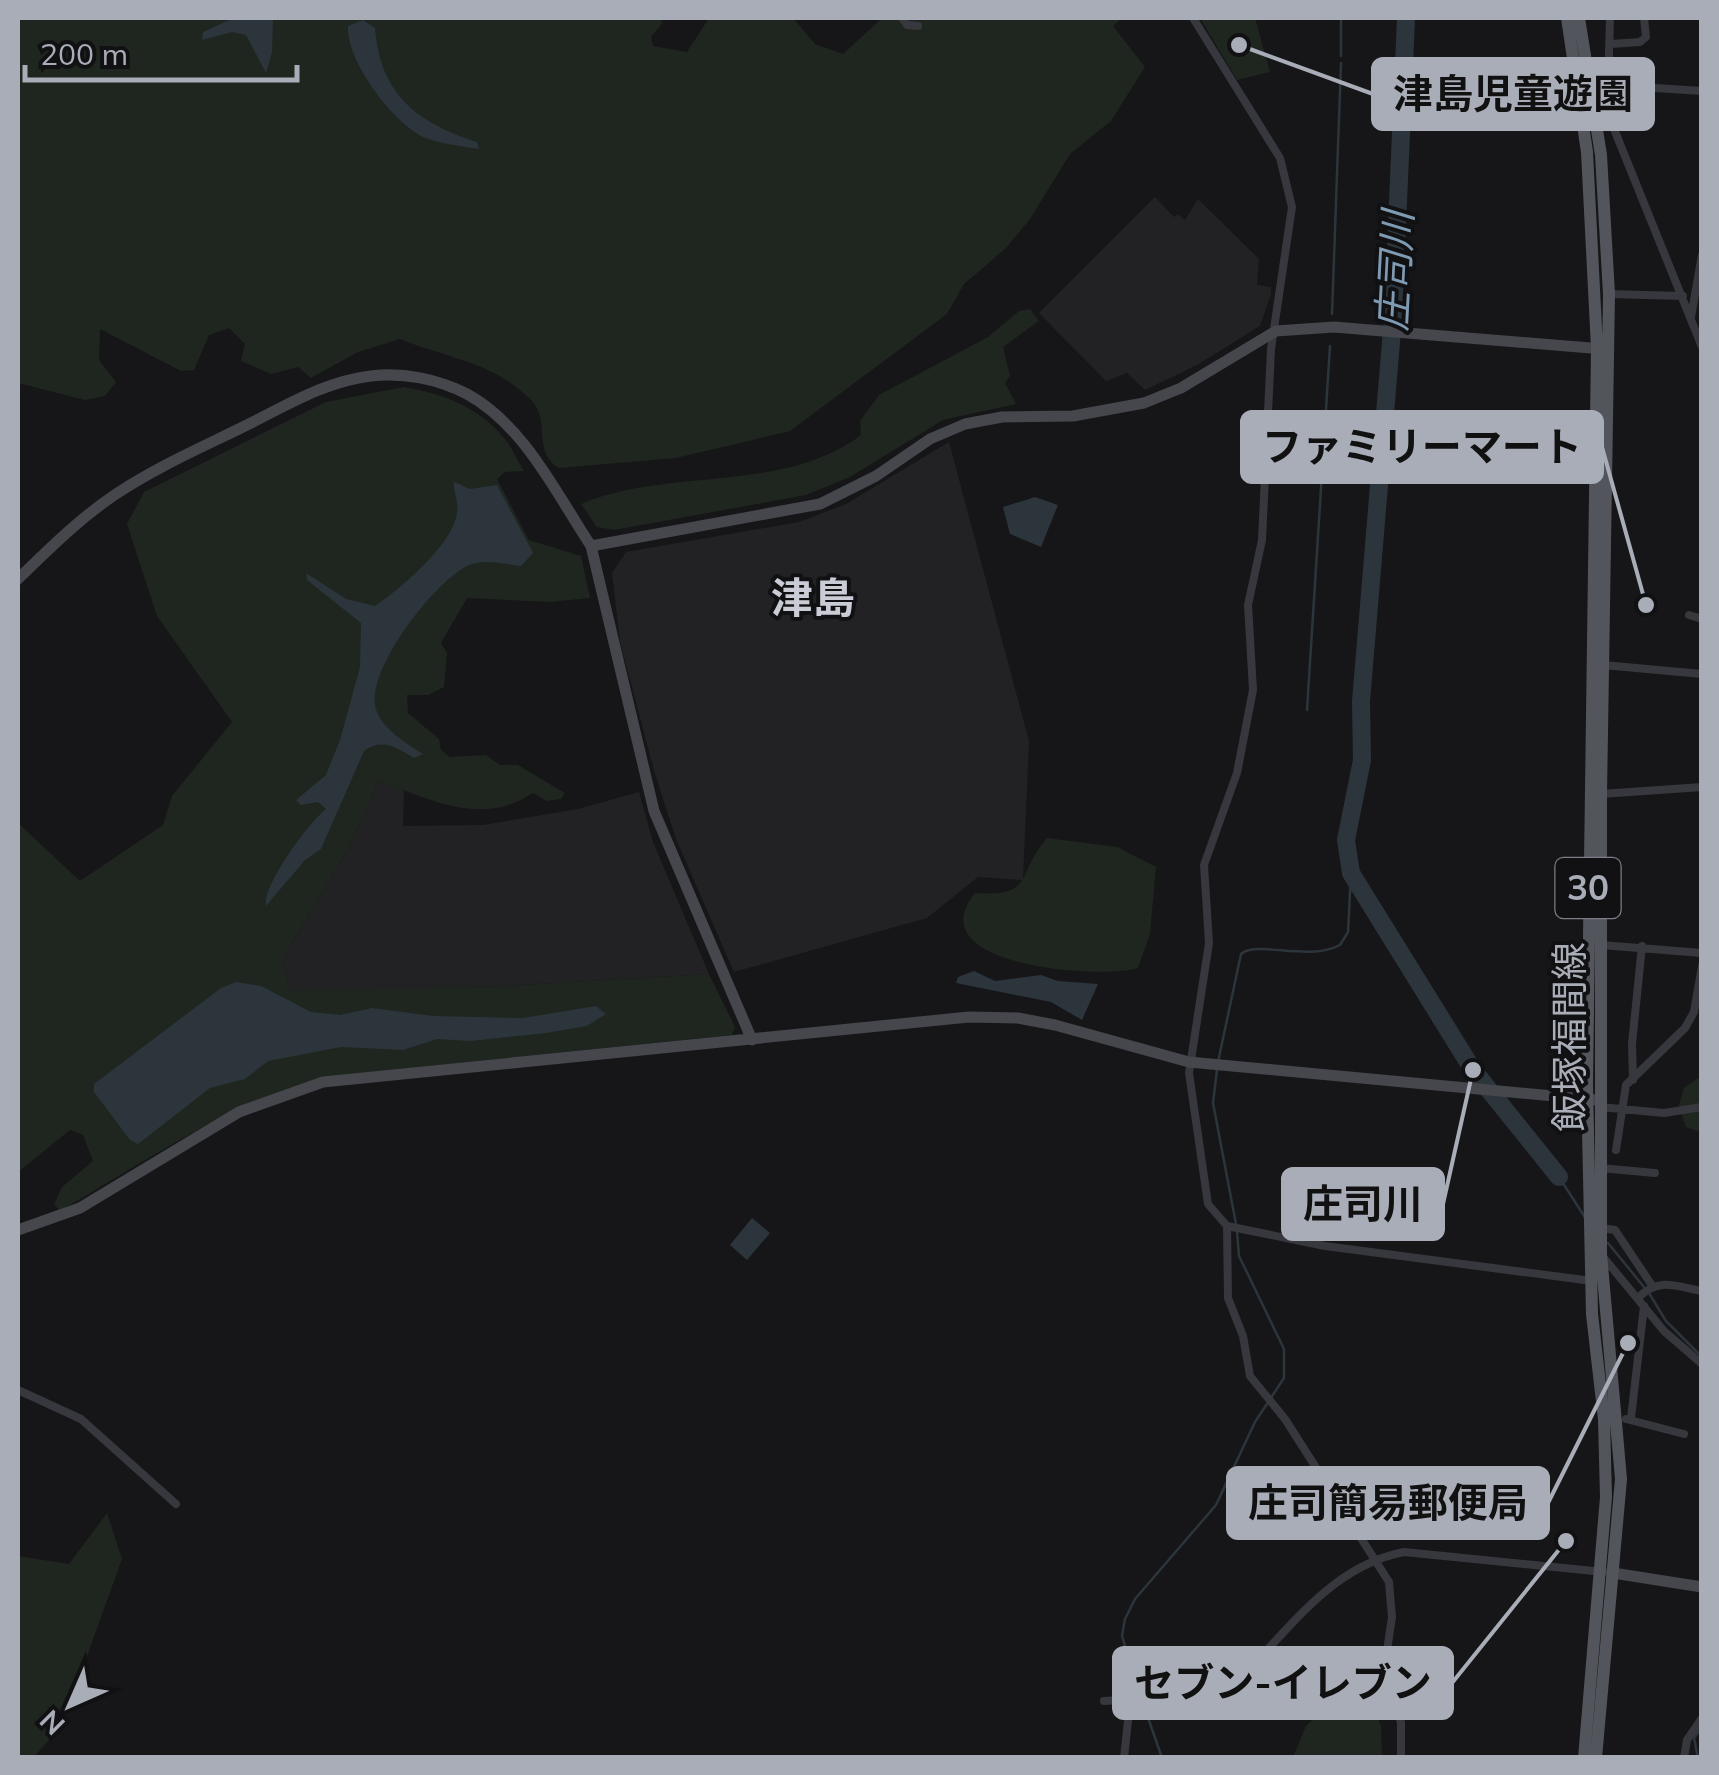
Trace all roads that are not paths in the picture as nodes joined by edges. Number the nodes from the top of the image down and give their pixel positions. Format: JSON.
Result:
{"nodes":[{"id":1,"x":902,"y":18,"type":"edge"},
{"id":2,"x":1194,"y":18,"type":"edge"},
{"id":3,"x":1567,"y":18,"type":"edge"},
{"id":4,"x":1579,"y":18,"type":"edge"},
{"id":5,"x":1610,"y":18,"type":"edge"},
{"id":6,"x":1644,"y":18,"type":"edge"},
{"id":7,"x":918,"y":26,"type":"dead end"},
{"id":8,"x":1610,"y":44,"type":"junction"},
{"id":9,"x":1608,"y":85,"type":"junction"},
{"id":10,"x":1475,"y":90,"type":"dead end"},
{"id":11,"x":1702,"y":91,"type":"edge"},
{"id":12,"x":1580,"y":94,"type":"junction"},
{"id":13,"x":1622,"y":153,"type":"junction"},
{"id":14,"x":1601,"y":155,"type":"junction"},
{"id":15,"x":1702,"y":256,"type":"edge"},
{"id":16,"x":1609,"y":294,"type":"junction"},
{"id":17,"x":1683,"y":296,"type":"junction"},
{"id":18,"x":1691,"y":317,"type":"junction"},
{"id":19,"x":1276,"y":332,"type":"junction"},
{"id":20,"x":1603,"y":348,"type":"junction"},
{"id":21,"x":1702,"y":348,"type":"edge"},
{"id":22,"x":589,"y":542,"type":"junction"},
{"id":23,"x":18,"y":578,"type":"edge"},
{"id":24,"x":1689,"y":615,"type":"dead end"},
{"id":25,"x":1702,"y":619,"type":"edge"},
{"id":26,"x":1603,"y":665,"type":"junction"},
{"id":27,"x":1702,"y":674,"type":"edge"},
{"id":28,"x":1702,"y":787,"type":"edge"},
{"id":29,"x":1600,"y":794,"type":"junction"},
{"id":30,"x":1600,"y":945,"type":"junction"},
{"id":31,"x":1642,"y":946,"type":"junction"},
{"id":32,"x":1702,"y":953,"type":"edge"},
{"id":33,"x":1702,"y":966,"type":"edge"},
{"id":34,"x":752,"y":1040,"type":"junction"},
{"id":35,"x":1189,"y":1062,"type":"junction"},
{"id":36,"x":1633,"y":1080,"type":"junction"},
{"id":37,"x":1596,"y":1102,"type":"junction"},
{"id":38,"x":1702,"y":1107,"type":"edge"},
{"id":39,"x":1621,"y":1110,"type":"junction"},
{"id":40,"x":1616,"y":1150,"type":"dead end"},
{"id":41,"x":1600,"y":1168,"type":"junction"},
{"id":42,"x":1655,"y":1174,"type":"dead end"},
{"id":43,"x":1227,"y":1226,"type":"junction"},
{"id":44,"x":1601,"y":1228,"type":"junction"},
{"id":45,"x":18,"y":1230,"type":"edge"},
{"id":46,"x":1601,"y":1254,"type":"junction"},
{"id":47,"x":1596,"y":1282,"type":"junction"},
{"id":48,"x":1651,"y":1284,"type":"junction"},
{"id":49,"x":1702,"y":1292,"type":"edge"},
{"id":50,"x":1641,"y":1302,"type":"junction"},
{"id":51,"x":1702,"y":1364,"type":"edge"},
{"id":52,"x":18,"y":1390,"type":"edge"},
{"id":53,"x":1624,"y":1419,"type":"junction"},
{"id":54,"x":1684,"y":1434,"type":"dead end"},
{"id":55,"x":176,"y":1504,"type":"dead end"},
{"id":56,"x":1374,"y":1558,"type":"junction"},
{"id":57,"x":1607,"y":1572,"type":"junction"},
{"id":58,"x":1702,"y":1587,"type":"edge"},
{"id":59,"x":1104,"y":1701,"type":"dead end"},
{"id":60,"x":1130,"y":1702,"type":"junction"},
{"id":61,"x":1702,"y":1718,"type":"edge"},
{"id":62,"x":1124,"y":1758,"type":"edge"},
{"id":63,"x":1401,"y":1758,"type":"edge"},
{"id":64,"x":1584,"y":1758,"type":"edge"},
{"id":65,"x":1596,"y":1758,"type":"edge"},
{"id":66,"x":1684,"y":1758,"type":"edge"}],
"edges":[{"from":1,"to":7,"type":"street"},
{"from":2,"to":19,"type":"street"},
{"from":3,"to":12,"type":"main road","name":"飯塚福間線","number":"30"},
{"from":4,"to":14,"type":"main road","name":"飯塚福間線","number":"30"},
{"from":5,"to":8,"type":"street"},
{"from":6,"to":8,"type":"street"},
{"from":8,"to":9,"type":"street"},
{"from":9,"to":11,"type":"street"},
{"from":9,"to":13,"type":"street"},
{"from":10,"to":12,"type":"street"},
{"from":12,"to":20,"type":"main road","name":"飯塚福間線","number":"30"},
{"from":13,"to":14,"type":"street"},
{"from":13,"to":17,"type":"street"},
{"from":14,"to":16,"type":"main road","name":"飯塚福間線","number":"30"},
{"from":15,"to":18,"type":"street"},
{"from":16,"to":17,"type":"street"},
{"from":16,"to":20,"type":"main road","name":"飯塚福間線","number":"30"},
{"from":17,"to":18,"type":"street"},
{"from":18,"to":21,"type":"street"},
{"from":19,"to":20,"type":"street"},
{"from":19,"to":22,"type":"street"},
{"from":19,"to":35,"type":"street"},
{"from":20,"to":26,"type":"main road","name":"飯塚福間線","number":"30"},
{"from":20,"to":37,"type":"main road","name":"飯塚福間線","number":"30"},
{"from":22,"to":23,"type":"street"},
{"from":22,"to":34,"type":"street"},
{"from":24,"to":25,"type":"street"},
{"from":26,"to":27,"type":"street"},
{"from":26,"to":29,"type":"main road","name":"飯塚福間線","number":"30"},
{"from":28,"to":29,"type":"street"},
{"from":29,"to":30,"type":"main road","name":"飯塚福間線","number":"30"},
{"from":30,"to":31,"type":"street"},
{"from":30,"to":37,"type":"main road","name":"飯塚福間線","number":"30"},
{"from":31,"to":32,"type":"street"},
{"from":31,"to":36,"type":"street"},
{"from":33,"to":36,"type":"street"},
{"from":34,"to":35,"type":"street"},
{"from":34,"to":45,"type":"street"},
{"from":35,"to":37,"type":"street"},
{"from":35,"to":43,"type":"street"},
{"from":36,"to":39,"type":"street"},
{"from":37,"to":39,"type":"street"},
{"from":37,"to":41,"type":"main road","name":"飯塚福間線","number":"30"},
{"from":37,"to":47,"type":"main road","name":"飯塚福間線","number":"30"},
{"from":38,"to":39,"type":"street"},
{"from":39,"to":40,"type":"street"},
{"from":41,"to":42,"type":"street"},
{"from":41,"to":44,"type":"main road","name":"飯塚福間線","number":"30"},
{"from":43,"to":47,"type":"street"},
{"from":43,"to":56,"type":"street"},
{"from":44,"to":46,"type":"main road","name":"飯塚福間線","number":"30"},
{"from":44,"to":48,"type":"street"},
{"from":46,"to":47,"type":"main road","name":"飯塚福間線","number":"30"},
{"from":46,"to":50,"type":"street"},
{"from":47,"to":53,"type":"main road","name":"飯塚福間線","number":"30"},
{"from":47,"to":57,"type":"main road","name":"飯塚福間線","number":"30"},
{"from":48,"to":49,"type":"street"},
{"from":48,"to":50,"type":"street"},
{"from":50,"to":51,"type":"street"},
{"from":50,"to":53,"type":"street"},
{"from":52,"to":55,"type":"street"},
{"from":53,"to":54,"type":"street"},
{"from":53,"to":57,"type":"main road","name":"飯塚福間線","number":"30"},
{"from":56,"to":57,"type":"street"},
{"from":56,"to":60,"type":"street"},
{"from":56,"to":63,"type":"street"},
{"from":57,"to":58,"type":"street"},
{"from":57,"to":64,"type":"main road","name":"飯塚福間線","number":"30"},
{"from":57,"to":65,"type":"main road","name":"飯塚福間線","number":"30"},
{"from":59,"to":60,"type":"street"},
{"from":60,"to":62,"type":"street"},
{"from":61,"to":66,"type":"street"}]}
